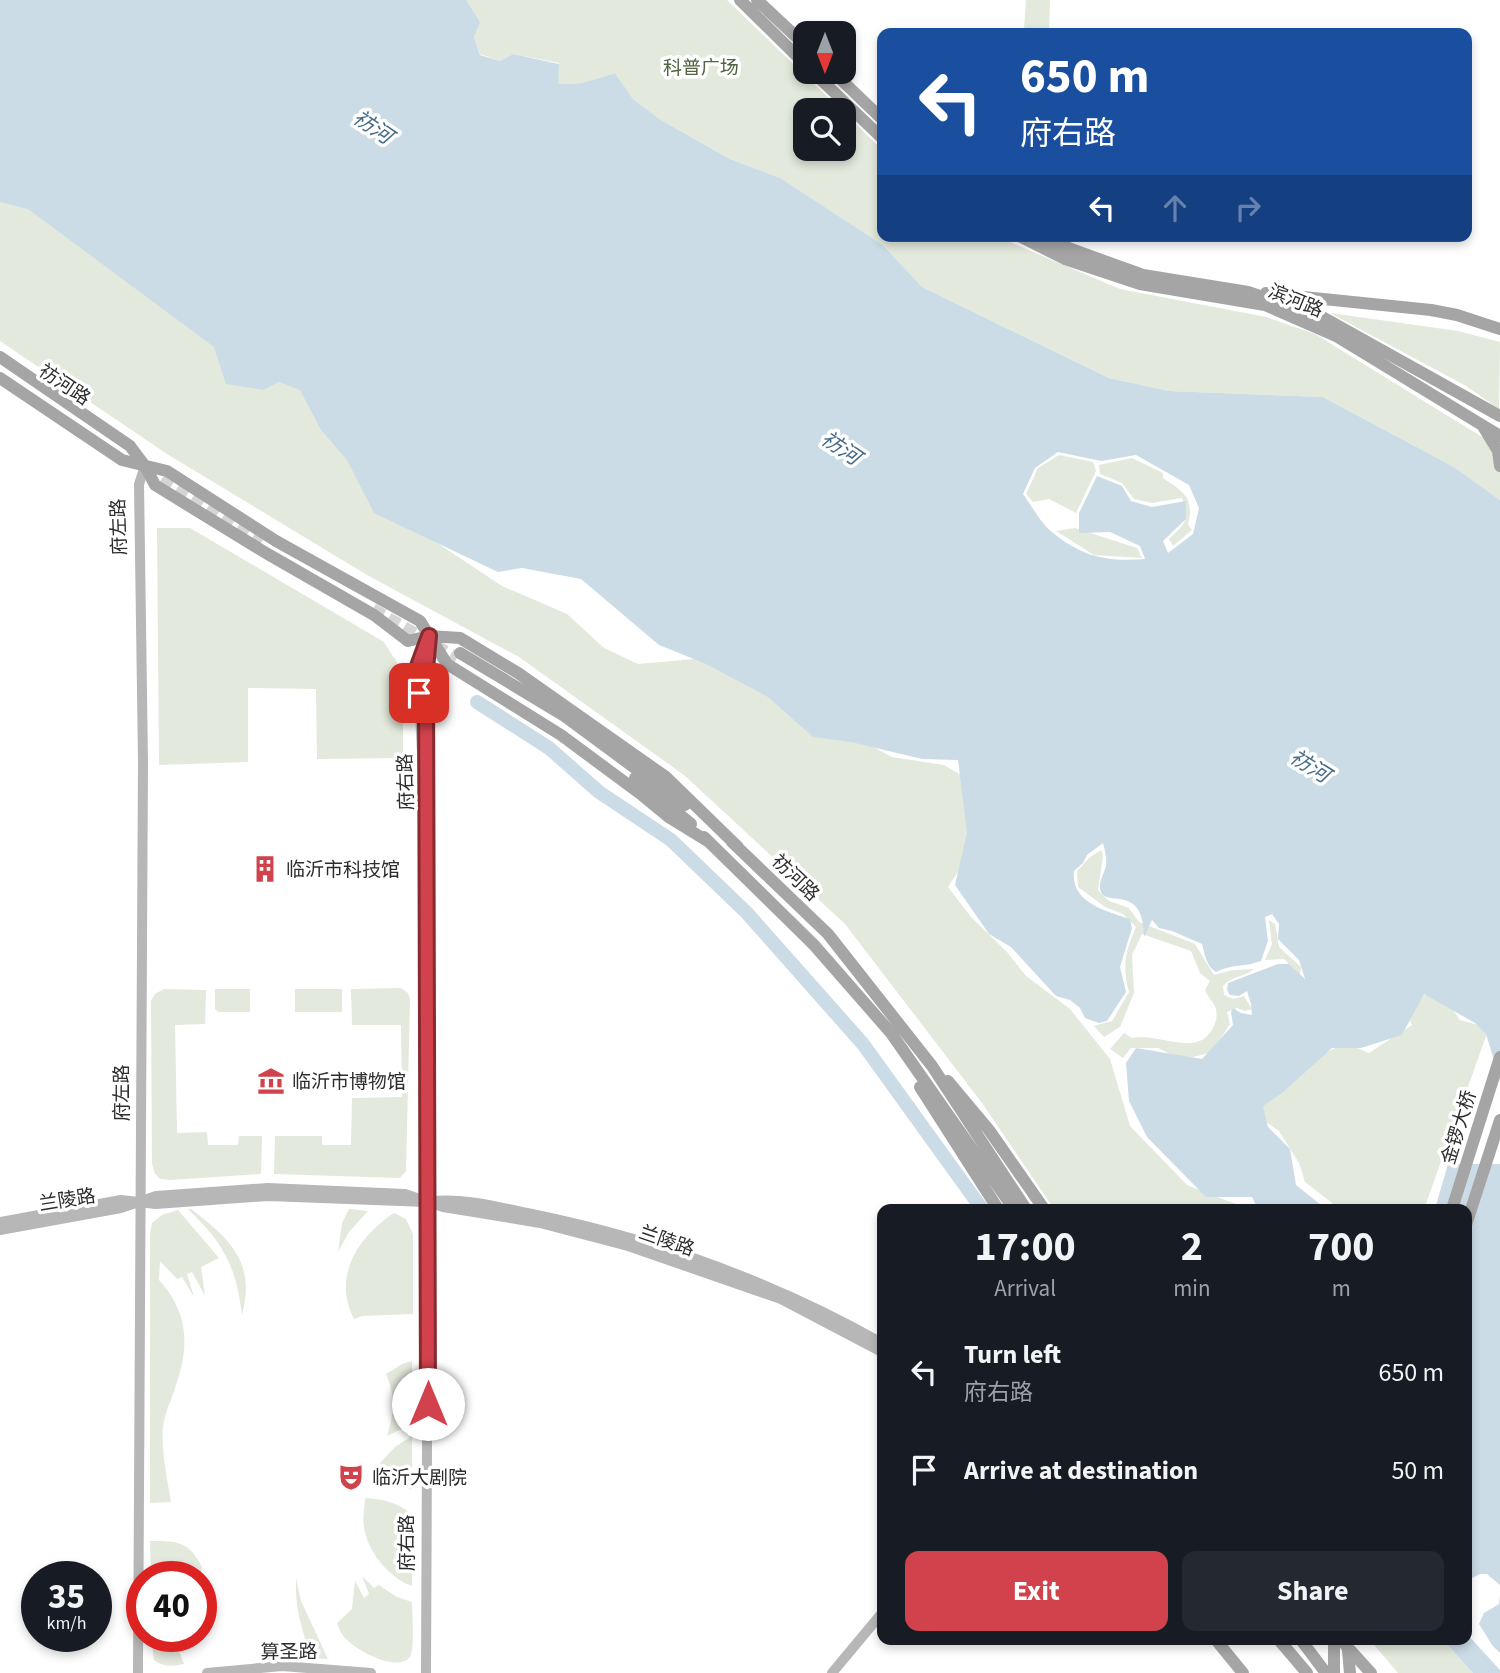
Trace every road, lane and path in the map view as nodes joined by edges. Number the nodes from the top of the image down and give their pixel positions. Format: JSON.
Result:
{"nodes":[{"id":1,"x":740,"y":0,"type":"edge"},
{"id":2,"x":757,"y":0,"type":"edge"},
{"id":3,"x":793,"y":34,"type":"edge"},
{"id":4,"x":793,"y":52,"type":"edge"},
{"id":5,"x":826,"y":84,"type":"edge"},
{"id":6,"x":846,"y":84,"type":"edge"},
{"id":7,"x":877,"y":114,"type":"edge"},
{"id":8,"x":877,"y":133,"type":"edge"},
{"id":9,"x":1030,"y":242,"type":"edge"},
{"id":10,"x":1057,"y":242,"type":"edge"},
{"id":11,"x":1248,"y":292,"type":"junction"},
{"id":12,"x":1500,"y":329,"type":"edge"},
{"id":13,"x":0,"y":357,"type":"edge"},
{"id":14,"x":0,"y":363,"type":"edge"},
{"id":15,"x":0,"y":372,"type":"edge"},
{"id":16,"x":0,"y":378,"type":"edge"},
{"id":17,"x":1500,"y":416,"type":"edge"},
{"id":18,"x":1482,"y":425,"type":"junction"},
{"id":19,"x":1500,"y":436,"type":"edge"},
{"id":20,"x":109,"y":442,"type":"junction"},
{"id":21,"x":145,"y":466,"type":"junction"},
{"id":22,"x":1500,"y":466,"type":"edge"},
{"id":23,"x":429,"y":636,"type":"junction"},
{"id":24,"x":709,"y":842,"type":"junction"},
{"id":25,"x":738,"y":847,"type":"junction"},
{"id":26,"x":898,"y":1042,"type":"junction"},
{"id":27,"x":1500,"y":1057,"type":"edge"},
{"id":28,"x":932,"y":1066,"type":"junction"},
{"id":29,"x":1500,"y":1120,"type":"edge"},
{"id":30,"x":427,"y":1202,"type":"junction"},
{"id":31,"x":140,"y":1203,"type":"junction"},
{"id":32,"x":995,"y":1204,"type":"edge"},
{"id":33,"x":1011,"y":1204,"type":"edge"},
{"id":34,"x":1023,"y":1204,"type":"edge"},
{"id":35,"x":1041,"y":1204,"type":"edge"},
{"id":36,"x":1454,"y":1204,"type":"edge"},
{"id":37,"x":1472,"y":1206,"type":"edge"},
{"id":38,"x":0,"y":1222,"type":"edge"},
{"id":39,"x":0,"y":1230,"type":"edge"},
{"id":40,"x":877,"y":1340,"type":"edge"},
{"id":41,"x":877,"y":1349,"type":"edge"},
{"id":42,"x":142,"y":1561,"type":"edge"},
{"id":43,"x":877,"y":1619,"type":"edge"},
{"id":44,"x":877,"y":1627,"type":"edge"},
{"id":45,"x":1214,"y":1645,"type":"edge"},
{"id":46,"x":1220,"y":1645,"type":"edge"},
{"id":47,"x":1283,"y":1645,"type":"edge"},
{"id":48,"x":1306,"y":1645,"type":"edge"},
{"id":49,"x":1334,"y":1645,"type":"edge"},
{"id":50,"x":1345,"y":1645,"type":"edge"},
{"id":51,"x":1347,"y":1645,"type":"edge"},
{"id":52,"x":141,"y":1652,"type":"edge"},
{"id":53,"x":1355,"y":1656,"type":"junction"},
{"id":54,"x":1332,"y":1670,"type":"edge"},
{"id":55,"x":140,"y":1673,"type":"edge"},
{"id":56,"x":207,"y":1673,"type":"edge"},
{"id":57,"x":371,"y":1673,"type":"edge"},
{"id":58,"x":425,"y":1673,"type":"edge"},
{"id":59,"x":832,"y":1673,"type":"edge"},
{"id":60,"x":839,"y":1673,"type":"edge"},
{"id":61,"x":1237,"y":1673,"type":"edge"},
{"id":62,"x":1243,"y":1673,"type":"edge"},
{"id":63,"x":1307,"y":1673,"type":"edge"},
{"id":64,"x":1350,"y":1673,"type":"edge"},
{"id":65,"x":1371,"y":1673,"type":"edge"},
{"id":66,"x":1376,"y":1673,"type":"edge"}],
"edges":[{"from":1,"to":4,"type":"main road"},
{"from":2,"to":3,"type":"main road"},
{"from":5,"to":8,"type":"main road"},
{"from":6,"to":7,"type":"main road"},
{"from":9,"to":18,"type":"main road","name":"滨河路"},
{"from":10,"to":11,"type":"main road","name":"滨河路"},
{"from":11,"to":12,"type":"main road"},
{"from":11,"to":17,"type":"main road","name":"滨河路"},
{"from":13,"to":20,"type":"main road"},
{"from":14,"to":20,"type":"main road","name":"祊河路"},
{"from":15,"to":20,"type":"main road","name":"祊河路"},
{"from":16,"to":20,"type":"main road"},
{"from":18,"to":19,"type":"main road","name":"滨河路"},
{"from":18,"to":22,"type":"main road"},
{"from":20,"to":21,"type":"main road"},
{"from":21,"to":23,"type":"main road"},
{"from":21,"to":23,"type":"main road"},
{"from":21,"to":31,"type":"street","name":"府左路"},
{"from":23,"to":24,"type":"main road"},
{"from":23,"to":25,"type":"main road"},
{"from":23,"to":30,"type":"street","name":"府右路"},
{"from":24,"to":25,"type":"main road","name":"祊河路"},
{"from":24,"to":26,"type":"main road","name":"祊河路"},
{"from":25,"to":28,"type":"main road","name":"祊河路"},
{"from":26,"to":32,"type":"main road"},
{"from":26,"to":33,"type":"main road","name":"祊河路"},
{"from":27,"to":36,"type":"main road","name":"金锣大桥"},
{"from":28,"to":34,"type":"main road","name":"祊河路"},
{"from":28,"to":35,"type":"main road"},
{"from":29,"to":37,"type":"main road","name":"金锣大桥"},
{"from":30,"to":31,"type":"street","name":"兰陵路"},
{"from":30,"to":40,"type":"street","name":"兰陵路"},
{"from":30,"to":41,"type":"street","name":"兰陵路"},
{"from":30,"to":58,"type":"street","name":"府右路"},
{"from":31,"to":38,"type":"street","name":"兰陵路"},
{"from":31,"to":39,"type":"street","name":"兰陵路"},
{"from":31,"to":42,"type":"street","name":"府左路"},
{"from":31,"to":55,"type":"street","name":"府左路"},
{"from":43,"to":59,"type":"street"},
{"from":44,"to":60,"type":"street"},
{"from":45,"to":61,"type":"main road"},
{"from":46,"to":62,"type":"main road"},
{"from":47,"to":63,"type":"main road"},
{"from":48,"to":54,"type":"main road"},
{"from":49,"to":54,"type":"main road"},
{"from":50,"to":53,"type":"main road"},
{"from":51,"to":64,"type":"main road","bridge":true},
{"from":52,"to":55,"type":"street","name":"府左路"},
{"from":53,"to":65,"type":"main road"},
{"from":53,"to":66,"type":"main road"},
{"from":56,"to":57,"type":"street","name":"算圣路"}]}
